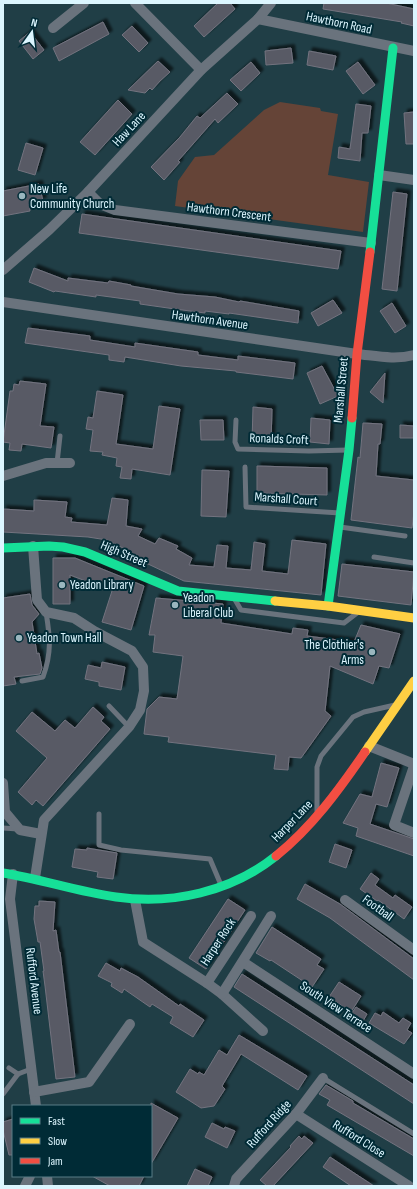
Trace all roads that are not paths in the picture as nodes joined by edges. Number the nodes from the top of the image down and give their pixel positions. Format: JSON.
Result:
{"nodes":[{"id":1,"x":84,"y":3,"type":"edge"},
{"id":2,"x":135,"y":3,"type":"edge"},
{"id":3,"x":271,"y":3,"type":"edge"},
{"id":4,"x":258,"y":19,"type":"junction"},
{"id":5,"x":53,"y":28,"type":"dead end"},
{"id":6,"x":393,"y":48,"type":"junction"},
{"id":7,"x":414,"y":51,"type":"edge"},
{"id":8,"x":201,"y":70,"type":"junction"},
{"id":9,"x":379,"y":175,"type":"junction"},
{"id":10,"x":414,"y":180,"type":"edge"},
{"id":11,"x":88,"y":192,"type":"junction"},
{"id":12,"x":372,"y":243,"type":"junction"},
{"id":13,"x":3,"y":270,"type":"edge"},
{"id":14,"x":3,"y":302,"type":"edge"},
{"id":15,"x":357,"y":354,"type":"junction"},
{"id":16,"x":414,"y":355,"type":"edge"},
{"id":17,"x":236,"y":420,"type":"dead end"},
{"id":18,"x":60,"y":436,"type":"dead end"},
{"id":19,"x":349,"y":450,"type":"junction"},
{"id":20,"x":57,"y":463,"type":"junction"},
{"id":21,"x":70,"y":463,"type":"dead end"},
{"id":22,"x":245,"y":466,"type":"dead end"},
{"id":23,"x":3,"y":476,"type":"edge"},
{"id":24,"x":341,"y":513,"type":"junction"},
{"id":25,"x":339,"y":526,"type":"junction"},
{"id":26,"x":405,"y":536,"type":"dead end"},
{"id":27,"x":33,"y":546,"type":"junction"},
{"id":28,"x":3,"y":548,"type":"edge"},
{"id":29,"x":374,"y":557,"type":"dead end"},
{"id":30,"x":414,"y":563,"type":"edge"},
{"id":31,"x":234,"y":597,"type":"junction"},
{"id":32,"x":328,"y":606,"type":"junction"},
{"id":33,"x":361,"y":610,"type":"junction"},
{"id":34,"x":46,"y":612,"type":"junction"},
{"id":35,"x":414,"y":618,"type":"edge"},
{"id":36,"x":22,"y":681,"type":"dead end"},
{"id":37,"x":414,"y":681,"type":"edge"},
{"id":38,"x":398,"y":704,"type":"junction"},
{"id":39,"x":109,"y":706,"type":"dead end"},
{"id":40,"x":129,"y":727,"type":"junction"},
{"id":41,"x":369,"y":746,"type":"junction"},
{"id":42,"x":414,"y":765,"type":"edge"},
{"id":43,"x":3,"y":783,"type":"edge"},
{"id":44,"x":99,"y":814,"type":"dead end"},
{"id":45,"x":317,"y":816,"type":"junction"},
{"id":46,"x":3,"y":828,"type":"edge"},
{"id":47,"x":20,"y":830,"type":"junction"},
{"id":48,"x":414,"y":833,"type":"edge"},
{"id":49,"x":41,"y":834,"type":"junction"},
{"id":50,"x":8,"y":873,"type":"edge"},
{"id":51,"x":34,"y":878,"type":"junction"},
{"id":52,"x":223,"y":887,"type":"junction"},
{"id":53,"x":135,"y":900,"type":"junction"},
{"id":54,"x":345,"y":900,"type":"dead end"},
{"id":55,"x":250,"y":916,"type":"dead end"},
{"id":56,"x":271,"y":916,"type":"dead end"},
{"id":57,"x":414,"y":950,"type":"edge"},
{"id":58,"x":243,"y":962,"type":"junction"},
{"id":59,"x":207,"y":983,"type":"junction"},
{"id":60,"x":222,"y":994,"type":"junction"},
{"id":61,"x":130,"y":1024,"type":"dead end"},
{"id":62,"x":263,"y":1031,"type":"dead end"},
{"id":63,"x":9,"y":1068,"type":"dead end"},
{"id":64,"x":32,"y":1069,"type":"junction"},
{"id":65,"x":18,"y":1074,"type":"junction"},
{"id":66,"x":414,"y":1074,"type":"edge"},
{"id":67,"x":323,"y":1078,"type":"joint"},
{"id":68,"x":34,"y":1092,"type":"junction"},
{"id":69,"x":3,"y":1094,"type":"edge"},
{"id":70,"x":36,"y":1105,"type":"edge"},
{"id":71,"x":296,"y":1114,"type":"junction"},
{"id":72,"x":414,"y":1134,"type":"edge"},
{"id":73,"x":30,"y":1177,"type":"edge"},
{"id":74,"x":25,"y":1186,"type":"edge"},
{"id":75,"x":234,"y":1186,"type":"edge"},
{"id":76,"x":409,"y":1186,"type":"edge"}],
"edges":[{"from":1,"to":5,"type":"street"},
{"from":2,"to":8,"type":"street"},
{"from":3,"to":4,"type":"street","name":"Haw Lane"},
{"from":4,"to":6,"type":"street","name":"Hawthorn Road"},
{"from":4,"to":8,"type":"street","name":"Haw Lane"},
{"from":6,"to":7,"type":"street","name":"Hawthorn Road"},
{"from":6,"to":9,"type":"street","name":"Marshall Street"},
{"from":8,"to":11,"type":"street","name":"Haw Lane"},
{"from":9,"to":10,"type":"street"},
{"from":9,"to":12,"type":"street","name":"Marshall Street"},
{"from":11,"to":12,"type":"street","name":"Hawthorn Crescent"},
{"from":11,"to":13,"type":"street","name":"Haw Lane"},
{"from":12,"to":15,"type":"street","name":"Marshall Street"},
{"from":14,"to":15,"type":"street","name":"Hawthorn Avenue"},
{"from":15,"to":16,"type":"street","name":"Hawthorn Avenue"},
{"from":15,"to":19,"type":"street","name":"Marshall Street"},
{"from":17,"to":19,"type":"lane","name":"Ronalds Croft"},
{"from":18,"to":20,"type":"lane"},
{"from":19,"to":24,"type":"street","name":"Marshall Street"},
{"from":20,"to":21,"type":"street"},
{"from":20,"to":23,"type":"street"},
{"from":22,"to":24,"type":"lane","name":"Marshall Court"},
{"from":24,"to":25,"type":"street","name":"Marshall Street"},
{"from":25,"to":26,"type":"lane"},
{"from":25,"to":32,"type":"street","name":"Marshall Street"},
{"from":27,"to":28,"type":"street","name":"High Street"},
{"from":27,"to":31,"type":"street","name":"High Street"},
{"from":27,"to":34,"type":"street"},
{"from":29,"to":30,"type":"lane"},
{"from":31,"to":32,"type":"street","name":"High Street"},
{"from":31,"to":33,"type":"lane"},
{"from":32,"to":33,"type":"street","name":"High Street"},
{"from":33,"to":35,"type":"street","name":"High Street"},
{"from":34,"to":36,"type":"lane"},
{"from":34,"to":40,"type":"street"},
{"from":37,"to":38,"type":"street","name":"Harper Lane"},
{"from":38,"to":41,"type":"street","name":"Harper Lane"},
{"from":38,"to":45,"type":"lane"},
{"from":39,"to":40,"type":"lane"},
{"from":40,"to":49,"type":"street"},
{"from":41,"to":42,"type":"street"},
{"from":41,"to":45,"type":"street","name":"Harper Lane"},
{"from":42,"to":48,"type":"street"},
{"from":43,"to":47,"type":"street"},
{"from":44,"to":52,"type":"lane"},
{"from":45,"to":52,"type":"street","name":"Harper Lane"},
{"from":46,"to":47,"type":"lane"},
{"from":47,"to":49,"type":"street"},
{"from":49,"to":51,"type":"street"},
{"from":50,"to":51,"type":"street","name":"Harper Lane"},
{"from":50,"to":64,"type":"street","name":"Rufford Avenue"},
{"from":51,"to":53,"type":"street","name":"Harper Lane"},
{"from":52,"to":53,"type":"street","name":"Harper Lane"},
{"from":53,"to":59,"type":"street"},
{"from":54,"to":57,"type":"street","name":"Football"},
{"from":55,"to":59,"type":"street","name":"Harper Rock"},
{"from":56,"to":58,"type":"street"},
{"from":58,"to":60,"type":"street"},
{"from":58,"to":66,"type":"street","name":"South View Terrace"},
{"from":59,"to":60,"type":"street"},
{"from":60,"to":62,"type":"street"},
{"from":61,"to":68,"type":"street"},
{"from":63,"to":65,"type":"lane"},
{"from":64,"to":65,"type":"lane"},
{"from":64,"to":68,"type":"street","name":"Rufford Avenue"},
{"from":65,"to":69,"type":"lane"},
{"from":67,"to":71,"type":"street","name":"Rufford Ridge"},
{"from":67,"to":72,"type":"lane"},
{"from":68,"to":70,"type":"street","name":"Rufford Avenue"},
{"from":71,"to":75,"type":"street","name":"Rufford Ridge"},
{"from":71,"to":76,"type":"street","name":"Rufford Close"},
{"from":73,"to":74,"type":"street"}]}
